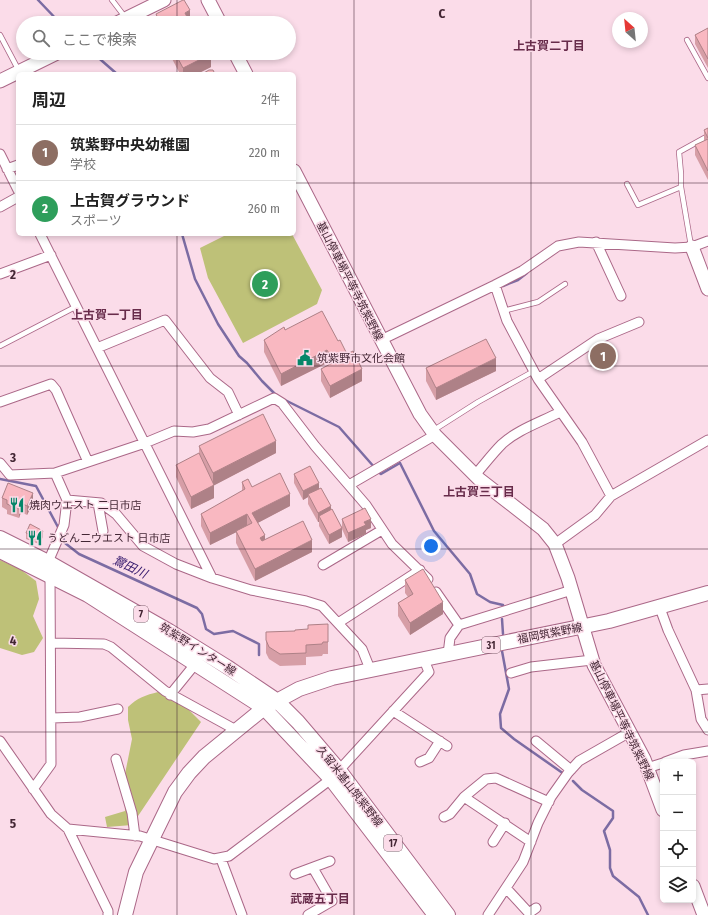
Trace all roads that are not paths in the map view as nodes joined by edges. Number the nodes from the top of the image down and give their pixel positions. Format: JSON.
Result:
{"nodes":[{"id":1,"x":112,"y":0,"type":"edge"},
{"id":2,"x":164,"y":0,"type":"edge"},
{"id":3,"x":208,"y":0,"type":"edge"},
{"id":4,"x":120,"y":16,"type":"edge"},
{"id":5,"x":132,"y":16,"type":"edge"},
{"id":6,"x":216,"y":16,"type":"edge"},
{"id":7,"x":0,"y":35,"type":"edge"},
{"id":8,"x":687,"y":40,"type":"dead end"},
{"id":9,"x":43,"y":60,"type":"edge"},
{"id":10,"x":239,"y":60,"type":"edge"},
{"id":11,"x":19,"y":72,"type":"joint"},
{"id":12,"x":245,"y":72,"type":"edge"},
{"id":13,"x":16,"y":73,"type":"edge"},
{"id":14,"x":708,"y":78,"type":"edge"},
{"id":15,"x":0,"y":81,"type":"edge"},
{"id":16,"x":708,"y":136,"type":"edge"},
{"id":17,"x":0,"y":154,"type":"edge"},
{"id":18,"x":16,"y":166,"type":"edge"},
{"id":19,"x":8,"y":169,"type":"junction"},
{"id":20,"x":296,"y":175,"type":"edge"},
{"id":21,"x":627,"y":184,"type":"dead end"},
{"id":22,"x":16,"y":186,"type":"edge"},
{"id":23,"x":680,"y":187,"type":"junction"},
{"id":24,"x":16,"y":198,"type":"edge"},
{"id":25,"x":0,"y":207,"type":"edge"},
{"id":26,"x":41,"y":236,"type":"edge"},
{"id":27,"x":708,"y":241,"type":"edge"},
{"id":28,"x":596,"y":242,"type":"junction"},
{"id":29,"x":692,"y":247,"type":"junction"},
{"id":30,"x":51,"y":255,"type":"junction"},
{"id":31,"x":0,"y":274,"type":"edge"},
{"id":32,"x":565,"y":284,"type":"dead end"},
{"id":33,"x":495,"y":285,"type":"junction"},
{"id":34,"x":708,"y":289,"type":"edge"},
{"id":35,"x":621,"y":296,"type":"dead end"},
{"id":36,"x":77,"y":306,"type":"junction"},
{"id":37,"x":504,"y":311,"type":"junction"},
{"id":38,"x":638,"y":322,"type":"dead end"},
{"id":39,"x":380,"y":340,"type":"junction"},
{"id":40,"x":0,"y":346,"type":"edge"},
{"id":41,"x":97,"y":348,"type":"junction"},
{"id":42,"x":536,"y":375,"type":"junction"},
{"id":43,"x":0,"y":402,"type":"edge"},
{"id":44,"x":560,"y":412,"type":"junction"},
{"id":45,"x":239,"y":414,"type":"junction"},
{"id":46,"x":434,"y":433,"type":"junction"},
{"id":47,"x":708,"y":440,"type":"edge"},
{"id":48,"x":145,"y":443,"type":"junction"},
{"id":49,"x":88,"y":462,"type":"junction"},
{"id":50,"x":0,"y":463,"type":"edge"},
{"id":51,"x":55,"y":473,"type":"junction"},
{"id":52,"x":475,"y":476,"type":"junction"},
{"id":53,"x":349,"y":485,"type":"junction"},
{"id":54,"x":611,"y":496,"type":"junction"},
{"id":55,"x":67,"y":500,"type":"junction"},
{"id":56,"x":98,"y":503,"type":"junction"},
{"id":57,"x":382,"y":530,"type":"junction"},
{"id":58,"x":103,"y":532,"type":"dead end"},
{"id":59,"x":0,"y":538,"type":"edge"},
{"id":60,"x":555,"y":544,"type":"junction"},
{"id":61,"x":0,"y":551,"type":"edge"},
{"id":62,"x":323,"y":565,"type":"dead end"},
{"id":63,"x":49,"y":568,"type":"junction"},
{"id":64,"x":420,"y":570,"type":"junction"},
{"id":65,"x":212,"y":578,"type":"junction"},
{"id":66,"x":572,"y":590,"type":"junction"},
{"id":67,"x":708,"y":593,"type":"edge"},
{"id":68,"x":660,"y":608,"type":"junction"},
{"id":69,"x":338,"y":622,"type":"junction"},
{"id":70,"x":459,"y":625,"type":"junction"},
{"id":71,"x":582,"y":627,"type":"junction"},
{"id":72,"x":51,"y":642,"type":"junction"},
{"id":73,"x":448,"y":654,"type":"junction"},
{"id":74,"x":424,"y":660,"type":"junction"},
{"id":75,"x":592,"y":660,"type":"junction"},
{"id":76,"x":196,"y":663,"type":"junction"},
{"id":77,"x":370,"y":670,"type":"junction"},
{"id":78,"x":511,"y":673,"type":"dead end"},
{"id":79,"x":708,"y":689,"type":"edge"},
{"id":80,"x":696,"y":690,"type":"junction"},
{"id":81,"x":170,"y":695,"type":"junction"},
{"id":82,"x":270,"y":704,"type":"junction"},
{"id":83,"x":118,"y":709,"type":"dead end"},
{"id":84,"x":394,"y":710,"type":"junction"},
{"id":85,"x":52,"y":718,"type":"junction"},
{"id":86,"x":236,"y":730,"type":"junction"},
{"id":87,"x":708,"y":730,"type":"edge"},
{"id":88,"x":628,"y":733,"type":"junction"},
{"id":89,"x":0,"y":741,"type":"edge"},
{"id":90,"x":536,"y":741,"type":"dead end"},
{"id":91,"x":708,"y":752,"type":"edge"},
{"id":92,"x":116,"y":759,"type":"dead end"},
{"id":93,"x":673,"y":759,"type":"edge"},
{"id":94,"x":420,"y":762,"type":"dead end"},
{"id":95,"x":660,"y":763,"type":"edge"},
{"id":96,"x":647,"y":768,"type":"junction"},
{"id":97,"x":571,"y":770,"type":"junction"},
{"id":98,"x":335,"y":774,"type":"junction"},
{"id":99,"x":33,"y":789,"type":"junction"},
{"id":100,"x":464,"y":797,"type":"junction"},
{"id":101,"x":549,"y":802,"type":"junction"},
{"id":102,"x":660,"y":802,"type":"edge"},
{"id":103,"x":444,"y":817,"type":"dead end"},
{"id":104,"x":505,"y":823,"type":"junction"},
{"id":105,"x":68,"y":829,"type":"junction"},
{"id":106,"x":135,"y":836,"type":"junction"},
{"id":107,"x":150,"y":840,"type":"junction"},
{"id":108,"x":493,"y":842,"type":"dead end"},
{"id":109,"x":531,"y":842,"type":"junction"},
{"id":110,"x":221,"y":859,"type":"junction"},
{"id":111,"x":330,"y":861,"type":"dead end"},
{"id":112,"x":313,"y":868,"type":"junction"},
{"id":113,"x":296,"y":874,"type":"dead end"},
{"id":114,"x":506,"y":888,"type":"junction"},
{"id":115,"x":696,"y":894,"type":"edge"},
{"id":116,"x":536,"y":908,"type":"dead end"},
{"id":117,"x":108,"y":915,"type":"edge"},
{"id":118,"x":125,"y":915,"type":"edge"},
{"id":119,"x":242,"y":915,"type":"edge"},
{"id":120,"x":308,"y":915,"type":"edge"},
{"id":121,"x":435,"y":915,"type":"edge"},
{"id":122,"x":448,"y":915,"type":"edge"},
{"id":123,"x":488,"y":915,"type":"edge"},
{"id":124,"x":704,"y":915,"type":"edge"}],
"edges":[{"from":1,"to":4,"type":"lane"},
{"from":2,"to":5,"type":"main road"},
{"from":3,"to":6,"type":"main road"},
{"from":7,"to":11,"type":"lane"},
{"from":8,"to":14,"type":"lane"},
{"from":9,"to":11,"type":"main road"},
{"from":10,"to":12,"type":"main road"},
{"from":13,"to":15,"type":"main road"},
{"from":16,"to":23,"type":"lane"},
{"from":17,"to":19,"type":"street"},
{"from":18,"to":19,"type":"street"},
{"from":19,"to":22,"type":"street"},
{"from":20,"to":39,"type":"main road","name":"基山停車場平等寺筑紫野線"},
{"from":21,"to":23,"type":"lane"},
{"from":23,"to":29,"type":"lane"},
{"from":24,"to":25,"type":"street"},
{"from":26,"to":30,"type":"street"},
{"from":27,"to":29,"type":"street"},
{"from":28,"to":29,"type":"street"},
{"from":28,"to":33,"type":"street"},
{"from":28,"to":35,"type":"street"},
{"from":29,"to":34,"type":"main road"},
{"from":30,"to":31,"type":"street"},
{"from":30,"to":36,"type":"street"},
{"from":32,"to":37,"type":"lane"},
{"from":33,"to":37,"type":"street"},
{"from":33,"to":39,"type":"street"},
{"from":36,"to":40,"type":"lane"},
{"from":36,"to":41,"type":"street"},
{"from":37,"to":42,"type":"street"},
{"from":38,"to":42,"type":"street"},
{"from":39,"to":46,"type":"main road","name":"基山停車場平等寺筑紫野線"},
{"from":41,"to":45,"type":"street"},
{"from":41,"to":48,"type":"street"},
{"from":42,"to":44,"type":"street"},
{"from":42,"to":46,"type":"lane"},
{"from":43,"to":49,"type":"street"},
{"from":44,"to":52,"type":"street"},
{"from":44,"to":54,"type":"street"},
{"from":45,"to":48,"type":"street"},
{"from":45,"to":53,"type":"street"},
{"from":46,"to":52,"type":"main road","name":"基山停車場平等寺筑紫野線"},
{"from":46,"to":53,"type":"street"},
{"from":47,"to":54,"type":"street"},
{"from":48,"to":49,"type":"street"},
{"from":48,"to":65,"type":"street"},
{"from":49,"to":51,"type":"street"},
{"from":50,"to":51,"type":"street"},
{"from":51,"to":55,"type":"street"},
{"from":52,"to":60,"type":"main road","name":"基山停車場平等寺筑紫野線"},
{"from":53,"to":57,"type":"street"},
{"from":54,"to":60,"type":"street"},
{"from":55,"to":56,"type":"street"},
{"from":55,"to":63,"type":"street"},
{"from":56,"to":58,"type":"street"},
{"from":56,"to":65,"type":"street"},
{"from":57,"to":62,"type":"street"},
{"from":57,"to":64,"type":"street"},
{"from":59,"to":63,"type":"main road","name":"筑紫野インター線","number":"7"},
{"from":60,"to":66,"type":"main road","name":"基山停車場平等寺筑紫野線"},
{"from":61,"to":63,"type":"main road","name":"筑紫野インター線","number":"7"},
{"from":63,"to":72,"type":"street"},
{"from":63,"to":76,"type":"main road","name":"筑紫野インター線","number":"7"},
{"from":63,"to":82,"type":"main road","name":"筑紫野インター線","number":"7"},
{"from":64,"to":69,"type":"street"},
{"from":64,"to":70,"type":"street"},
{"from":65,"to":69,"type":"street"},
{"from":66,"to":70,"type":"street"},
{"from":66,"to":71,"type":"main road","name":"基山停車場平等寺筑紫野線"},
{"from":67,"to":68,"type":"main road","name":"福岡筑紫野線","number":"31"},
{"from":68,"to":71,"type":"main road","name":"福岡筑紫野線","number":"31"},
{"from":68,"to":80,"type":"street"},
{"from":69,"to":77,"type":"street"},
{"from":70,"to":73,"type":"street"},
{"from":71,"to":73,"type":"main road","name":"福岡筑紫野線","number":"31"},
{"from":71,"to":75,"type":"main road","name":"基山停車場平等寺筑紫野線"},
{"from":72,"to":81,"type":"street"},
{"from":72,"to":85,"type":"street"},
{"from":73,"to":74,"type":"main road","name":"福岡筑紫野線","number":"31"},
{"from":74,"to":77,"type":"main road","name":"福岡筑紫野線","number":"31"},
{"from":74,"to":84,"type":"street"},
{"from":75,"to":78,"type":"street"},
{"from":75,"to":88,"type":"main road","name":"基山停車場平等寺筑紫野線"},
{"from":76,"to":81,"type":"street"},
{"from":76,"to":82,"type":"main road","name":"筑紫野インター線","number":"7"},
{"from":77,"to":82,"type":"main road","name":"福岡筑紫野線","number":"31"},
{"from":79,"to":80,"type":"street"},
{"from":80,"to":87,"type":"street"},
{"from":81,"to":86,"type":"street"},
{"from":82,"to":86,"type":"main road"},
{"from":82,"to":98,"type":"main road","name":"久留米基山筑紫野線","number":"17"},
{"from":83,"to":85,"type":"street"},
{"from":84,"to":94,"type":"street"},
{"from":84,"to":98,"type":"street"},
{"from":85,"to":99,"type":"street"},
{"from":86,"to":107,"type":"main road"},
{"from":88,"to":96,"type":"main road","name":"基山停車場平等寺筑紫野線"},
{"from":88,"to":97,"type":"street"},
{"from":89,"to":99,"type":"street"},
{"from":90,"to":97,"type":"street"},
{"from":91,"to":93,"type":"street"},
{"from":92,"to":106,"type":"street"},
{"from":95,"to":96,"type":"street"},
{"from":96,"to":102,"type":"main road","name":"基山停車場平等寺筑紫野線"},
{"from":97,"to":101,"type":"street"},
{"from":98,"to":110,"type":"street"},
{"from":98,"to":121,"type":"main road","name":"久留米基山筑紫野線","number":"17"},
{"from":98,"to":122,"type":"main road","name":"久留米基山筑紫野線","number":"17"},
{"from":99,"to":105,"type":"street"},
{"from":100,"to":101,"type":"street"},
{"from":100,"to":103,"type":"street"},
{"from":100,"to":104,"type":"street"},
{"from":101,"to":109,"type":"street"},
{"from":104,"to":108,"type":"street"},
{"from":104,"to":109,"type":"street"},
{"from":105,"to":106,"type":"street"},
{"from":105,"to":117,"type":"street"},
{"from":106,"to":107,"type":"street"},
{"from":107,"to":110,"type":"street"},
{"from":107,"to":118,"type":"main road"},
{"from":109,"to":114,"type":"street"},
{"from":110,"to":119,"type":"street"},
{"from":111,"to":112,"type":"street"},
{"from":112,"to":113,"type":"street"},
{"from":112,"to":120,"type":"street"},
{"from":114,"to":116,"type":"street"},
{"from":114,"to":123,"type":"street"},
{"from":115,"to":124,"type":"main road"}]}
